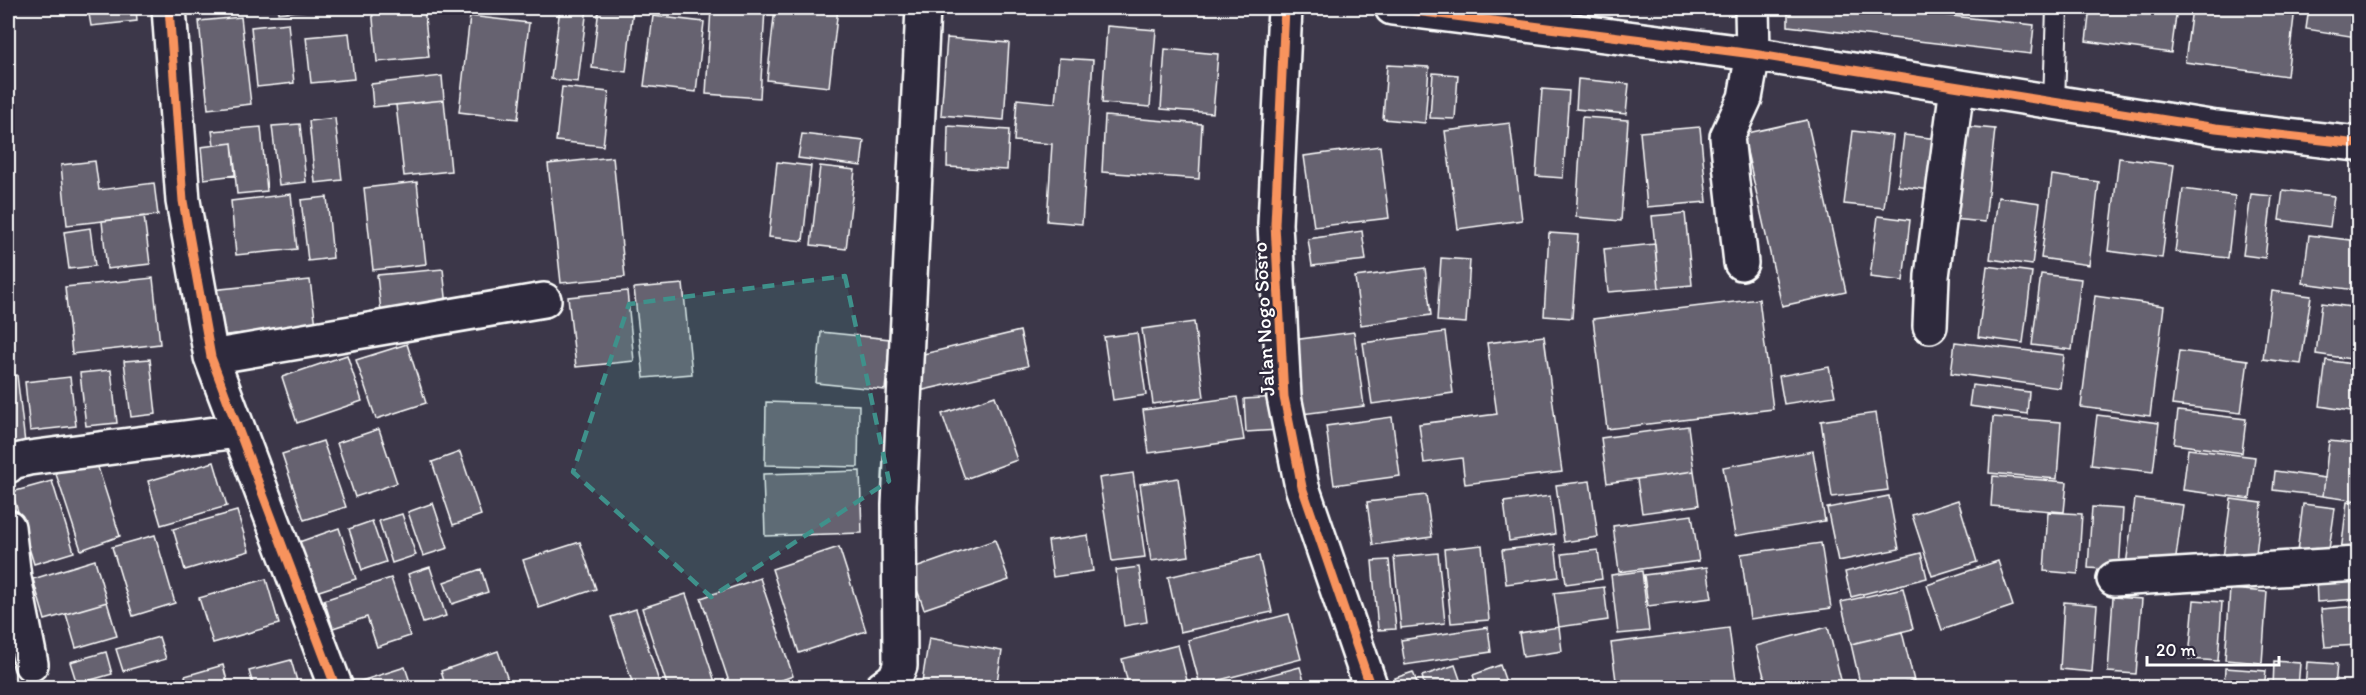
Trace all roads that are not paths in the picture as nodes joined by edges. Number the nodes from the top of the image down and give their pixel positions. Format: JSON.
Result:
{"nodes":[{"id":1,"x":169,"y":8,"type":"edge"},
{"id":2,"x":923,"y":8,"type":"edge"},
{"id":3,"x":1285,"y":8,"type":"edge"},
{"id":4,"x":1392,"y":8,"type":"edge"},
{"id":5,"x":1752,"y":8,"type":"edge"},
{"id":6,"x":2057,"y":8,"type":"edge"},
{"id":7,"x":1753,"y":54,"type":"junction"},
{"id":8,"x":1957,"y":87,"type":"junction"},
{"id":9,"x":2054,"y":103,"type":"junction"},
{"id":10,"x":2358,"y":144,"type":"edge"},
{"id":11,"x":1741,"y":263,"type":"dead end"},
{"id":12,"x":544,"y":300,"type":"dead end"},
{"id":13,"x":1930,"y":326,"type":"dead end"},
{"id":14,"x":211,"y":357,"type":"junction"},
{"id":15,"x":238,"y":431,"type":"junction"},
{"id":16,"x":8,"y":466,"type":"edge"},
{"id":17,"x":8,"y":527,"type":"edge"},
{"id":18,"x":2358,"y":564,"type":"edge"},
{"id":19,"x":2114,"y":579,"type":"dead end"},
{"id":20,"x":31,"y":664,"type":"dead end"},
{"id":21,"x":336,"y":687,"type":"edge"},
{"id":22,"x":882,"y":687,"type":"edge"},
{"id":23,"x":1371,"y":687,"type":"edge"}],
"edges":[{"from":1,"to":14,"type":"street"},
{"from":2,"to":22,"type":"street"},
{"from":3,"to":23,"type":"street","name":"Jalan Nogo Sosro"},
{"from":4,"to":7,"type":"street"},
{"from":5,"to":7,"type":"street"},
{"from":6,"to":9,"type":"lane"},
{"from":7,"to":8,"type":"street"},
{"from":7,"to":11,"type":"street"},
{"from":8,"to":9,"type":"street"},
{"from":8,"to":13,"type":"street"},
{"from":9,"to":10,"type":"street"},
{"from":12,"to":14,"type":"street"},
{"from":14,"to":15,"type":"street"},
{"from":15,"to":16,"type":"street"},
{"from":15,"to":21,"type":"street"},
{"from":17,"to":20,"type":"street"},
{"from":18,"to":19,"type":"street"}]}
